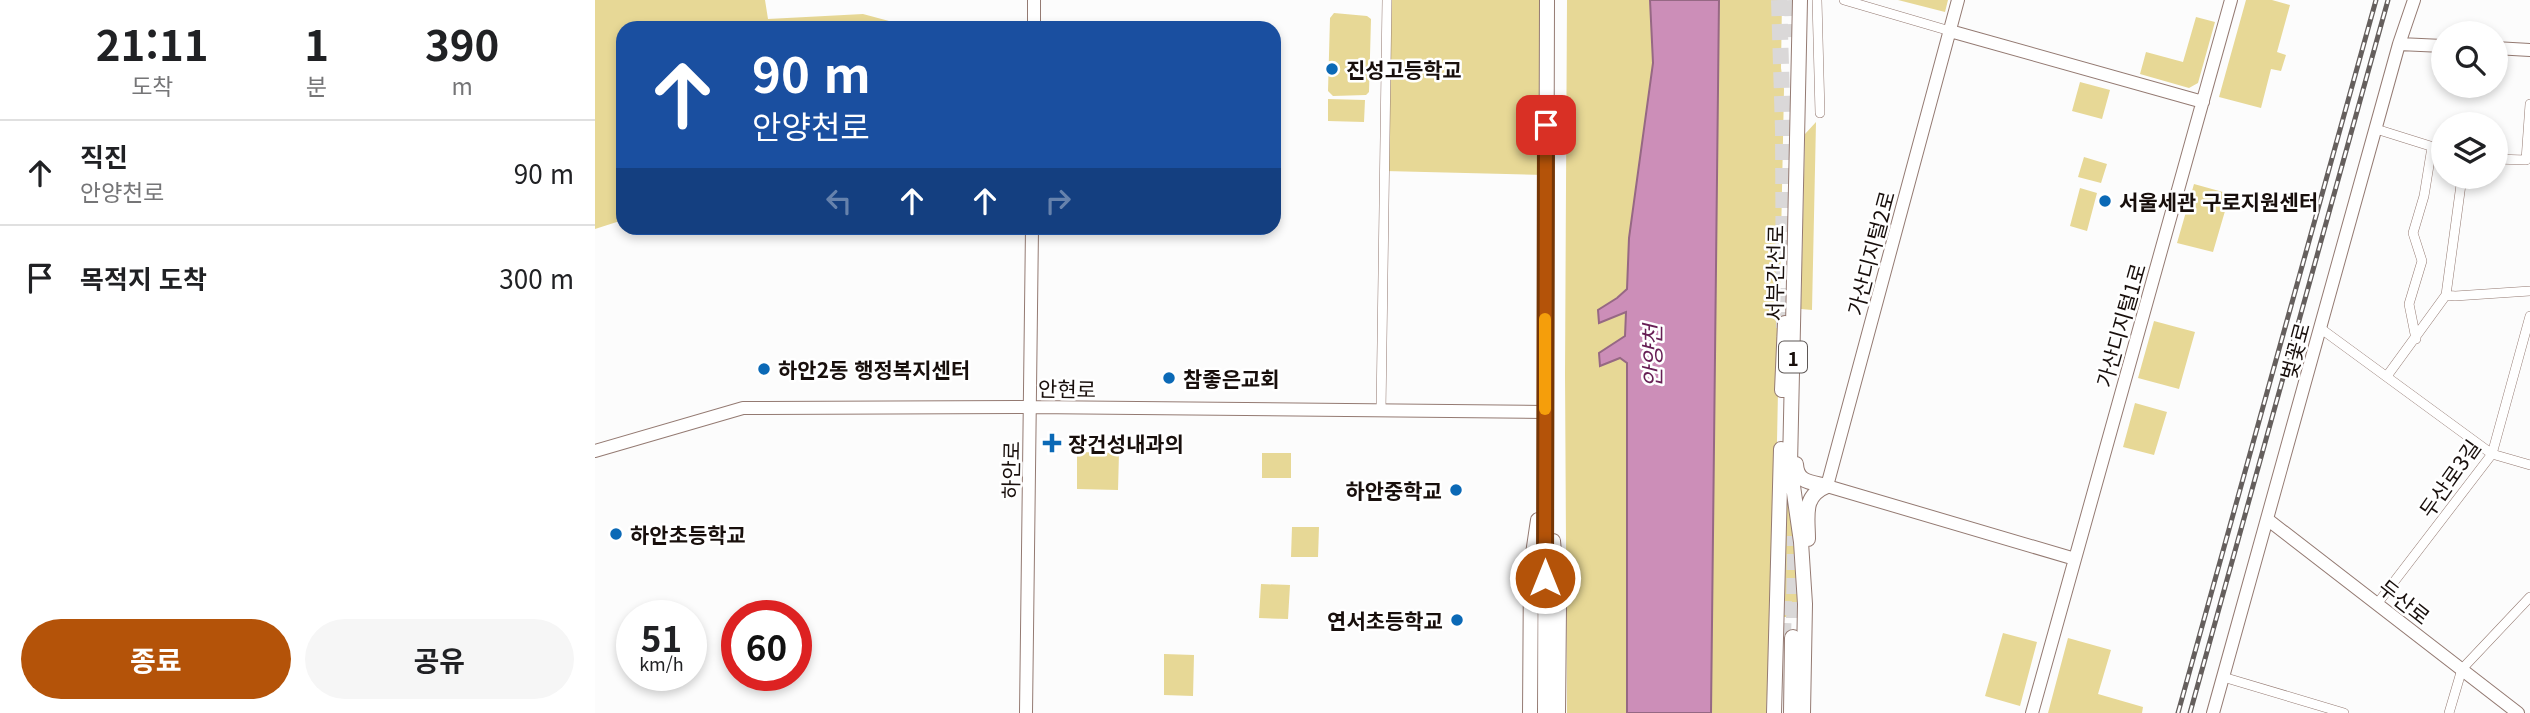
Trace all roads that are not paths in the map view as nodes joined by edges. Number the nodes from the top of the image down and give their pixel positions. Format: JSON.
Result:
{"nodes":[{"id":1,"x":1034,"y":0,"type":"edge"},
{"id":2,"x":1387,"y":0,"type":"edge"},
{"id":3,"x":1547,"y":0,"type":"edge"},
{"id":4,"x":1791,"y":0,"type":"edge"},
{"id":5,"x":1800,"y":0,"type":"edge"},
{"id":6,"x":1817,"y":0,"type":"edge"},
{"id":7,"x":1844,"y":0,"type":"edge"},
{"id":8,"x":1958,"y":0,"type":"edge"},
{"id":9,"x":2231,"y":0,"type":"edge"},
{"id":10,"x":2414,"y":0,"type":"edge"},
{"id":11,"x":1034,"y":21,"type":"edge"},
{"id":12,"x":1950,"y":31,"type":"junction"},
{"id":13,"x":2399,"y":44,"type":"junction"},
{"id":14,"x":2431,"y":45,"type":"edge"},
{"id":15,"x":2508,"y":49,"type":"edge"},
{"id":16,"x":2530,"y":50,"type":"edge"},
{"id":17,"x":2203,"y":102,"type":"junction"},
{"id":18,"x":2530,"y":104,"type":"edge"},
{"id":19,"x":1820,"y":113,"type":"dead end"},
{"id":20,"x":2376,"y":129,"type":"junction"},
{"id":21,"x":2431,"y":146,"type":"edge"},
{"id":22,"x":2431,"y":152,"type":"edge"},
{"id":23,"x":2508,"y":159,"type":"edge"},
{"id":24,"x":2460,"y":189,"type":"edge"},
{"id":25,"x":1032,"y":235,"type":"edge"},
{"id":26,"x":2530,"y":291,"type":"edge"},
{"id":27,"x":2446,"y":295,"type":"junction"},
{"id":28,"x":2530,"y":316,"type":"edge"},
{"id":29,"x":2320,"y":328,"type":"junction"},
{"id":30,"x":2416,"y":339,"type":"junction"},
{"id":31,"x":2526,"y":349,"type":"edge"},
{"id":32,"x":1793,"y":361,"type":"junction"},
{"id":33,"x":2388,"y":376,"type":"junction"},
{"id":34,"x":1030,"y":407,"type":"junction"},
{"id":35,"x":1381,"y":411,"type":"junction"},
{"id":36,"x":1545,"y":412,"type":"junction"},
{"id":37,"x":595,"y":451,"type":"edge"},
{"id":38,"x":2492,"y":454,"type":"junction"},
{"id":39,"x":2530,"y":465,"type":"edge"},
{"id":40,"x":1545,"y":470,"type":"junction"},
{"id":41,"x":1827,"y":486,"type":"junction"},
{"id":42,"x":2267,"y":519,"type":"junction"},
{"id":43,"x":2075,"y":559,"type":"junction"},
{"id":44,"x":2530,"y":597,"type":"edge"},
{"id":45,"x":1805,"y":604,"type":"junction"},
{"id":46,"x":2377,"y":604,"type":"junction"},
{"id":47,"x":2521,"y":607,"type":"junction"},
{"id":48,"x":2530,"y":614,"type":"edge"},
{"id":49,"x":2462,"y":669,"type":"junction"},
{"id":50,"x":2223,"y":677,"type":"junction"},
{"id":51,"x":2327,"y":710,"type":"edge"},
{"id":52,"x":1026,"y":713,"type":"edge"},
{"id":53,"x":1530,"y":713,"type":"edge"},
{"id":54,"x":1545,"y":713,"type":"edge"},
{"id":55,"x":1558,"y":713,"type":"edge"},
{"id":56,"x":1771,"y":713,"type":"edge"},
{"id":57,"x":1782,"y":713,"type":"edge"},
{"id":58,"x":1792,"y":713,"type":"edge"},
{"id":59,"x":1803,"y":713,"type":"edge"},
{"id":60,"x":2032,"y":713,"type":"edge"},
{"id":61,"x":2213,"y":713,"type":"edge"},
{"id":62,"x":2344,"y":713,"type":"edge"},
{"id":63,"x":2449,"y":713,"type":"edge"},
{"id":64,"x":2518,"y":713,"type":"edge"}],
"edges":[{"from":1,"to":11,"type":"street"},
{"from":2,"to":35,"type":"street"},
{"from":3,"to":36,"type":"main road"},
{"from":4,"to":56,"type":"main road","name":"서부간선로","number":"1"},
{"from":5,"to":32,"type":"main road","name":"서부간선로","number":"1"},
{"from":6,"to":19,"type":"street"},
{"from":7,"to":12,"type":"street"},
{"from":8,"to":12,"type":"street","name":"가산디지털2로"},
{"from":9,"to":17,"type":"street","name":"가산디지털1로"},
{"from":10,"to":13,"type":"street","name":"벚꽃로"},
{"from":12,"to":17,"type":"street"},
{"from":12,"to":41,"type":"street","name":"가산디지털2로"},
{"from":13,"to":14,"type":"street"},
{"from":13,"to":20,"type":"street","name":"벚꽃로"},
{"from":15,"to":16,"type":"street"},
{"from":17,"to":43,"type":"street","name":"가산디지털1로"},
{"from":18,"to":23,"type":"street"},
{"from":20,"to":21,"type":"street"},
{"from":20,"to":29,"type":"street","name":"벚꽃로"},
{"from":22,"to":30,"type":"street"},
{"from":24,"to":27,"type":"street"},
{"from":25,"to":34,"type":"street","name":"하안로"},
{"from":26,"to":27,"type":"street"},
{"from":27,"to":30,"type":"street"},
{"from":28,"to":31,"type":"street","name":"두산로3길"},
{"from":29,"to":33,"type":"street"},
{"from":29,"to":42,"type":"street","name":"벚꽃로"},
{"from":30,"to":33,"type":"street"},
{"from":31,"to":38,"type":"street","name":"두산로3길"},
{"from":32,"to":41,"type":"main road"},
{"from":32,"to":45,"type":"main road","name":"서부간선로","number":"1"},
{"from":33,"to":38,"type":"street"},
{"from":34,"to":35,"type":"street","name":"안현로"},
{"from":34,"to":37,"type":"street","name":"안현로"},
{"from":34,"to":52,"type":"street","name":"하안로"},
{"from":35,"to":36,"type":"street","name":"안현로"},
{"from":36,"to":40,"type":"main road"},
{"from":38,"to":39,"type":"street"},
{"from":38,"to":46,"type":"street","name":"두산로3길"},
{"from":40,"to":53,"type":"main road"},
{"from":40,"to":54,"type":"main road"},
{"from":40,"to":55,"type":"main road"},
{"from":41,"to":43,"type":"street"},
{"from":41,"to":45,"type":"main road"},
{"from":42,"to":46,"type":"street","name":"두산로"},
{"from":42,"to":50,"type":"street","name":"벚꽃로"},
{"from":43,"to":60,"type":"street","name":"가산디지털1로"},
{"from":44,"to":47,"type":"street"},
{"from":45,"to":59,"type":"main road","name":"서부간선로","number":"1"},
{"from":46,"to":49,"type":"street","name":"두산로"},
{"from":47,"to":48,"type":"street"},
{"from":47,"to":49,"type":"street"},
{"from":49,"to":63,"type":"street"},
{"from":49,"to":64,"type":"street","name":"두산로"},
{"from":50,"to":51,"type":"street"},
{"from":50,"to":61,"type":"street","name":"벚꽃로"},
{"from":51,"to":62,"type":"street"},
{"from":57,"to":58,"type":"highway"}]}
